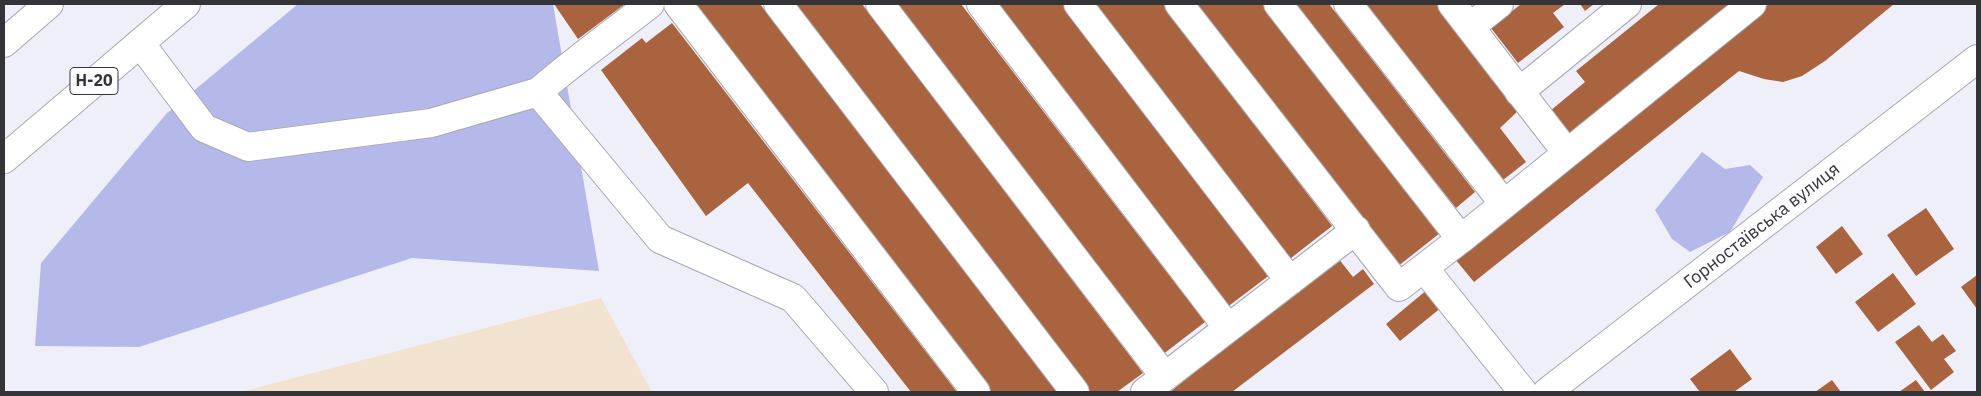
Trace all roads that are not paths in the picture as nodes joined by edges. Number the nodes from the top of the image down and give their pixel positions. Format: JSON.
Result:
{"nodes":[{"id":1,"x":49,"y":4,"type":"edge"},
{"id":2,"x":186,"y":4,"type":"edge"},
{"id":3,"x":650,"y":4,"type":"edge"},
{"id":4,"x":678,"y":4,"type":"edge"},
{"id":5,"x":778,"y":4,"type":"edge"},
{"id":6,"x":880,"y":4,"type":"edge"},
{"id":7,"x":981,"y":4,"type":"edge"},
{"id":8,"x":1078,"y":4,"type":"edge"},
{"id":9,"x":1179,"y":4,"type":"edge"},
{"id":10,"x":1278,"y":4,"type":"edge"},
{"id":11,"x":1348,"y":4,"type":"edge"},
{"id":12,"x":1452,"y":4,"type":"edge"},
{"id":13,"x":1499,"y":4,"type":"edge"},
{"id":14,"x":1627,"y":4,"type":"edge"},
{"id":15,"x":1752,"y":4,"type":"edge"},
{"id":16,"x":1470,"y":27,"type":"junction"},
{"id":17,"x":4,"y":43,"type":"edge"},
{"id":18,"x":140,"y":43,"type":"junction"},
{"id":19,"x":1977,"y":59,"type":"edge"},
{"id":20,"x":538,"y":92,"type":"junction"},
{"id":21,"x":1519,"y":92,"type":"junction"},
{"id":22,"x":1567,"y":153,"type":"junction"},
{"id":23,"x":4,"y":159,"type":"edge"},
{"id":24,"x":1504,"y":204,"type":"junction"},
{"id":25,"x":1356,"y":230,"type":"junction"},
{"id":26,"x":1461,"y":239,"type":"junction"},
{"id":27,"x":1424,"y":268,"type":"junction"},
{"id":28,"x":1290,"y":280,"type":"junction"},
{"id":29,"x":1228,"y":328,"type":"junction"},
{"id":30,"x":1155,"y":384,"type":"edge"},
{"id":31,"x":874,"y":392,"type":"edge"},
{"id":32,"x":976,"y":392,"type":"edge"},
{"id":33,"x":1075,"y":392,"type":"edge"},
{"id":34,"x":1523,"y":392,"type":"edge"},
{"id":35,"x":1547,"y":392,"type":"edge"}],
"edges":[{"from":1,"to":17,"type":"main road"},
{"from":2,"to":18,"type":"main road","number":"Н-20"},
{"from":3,"to":20,"type":"main road"},
{"from":4,"to":32,"type":"main road"},
{"from":5,"to":33,"type":"main road"},
{"from":6,"to":30,"type":"main road"},
{"from":7,"to":29,"type":"main road"},
{"from":8,"to":28,"type":"main road"},
{"from":9,"to":25,"type":"main road"},
{"from":10,"to":26,"type":"main road"},
{"from":11,"to":24,"type":"main road"},
{"from":12,"to":16,"type":"main road"},
{"from":13,"to":16,"type":"main road"},
{"from":14,"to":21,"type":"main road"},
{"from":15,"to":22,"type":"main road"},
{"from":16,"to":21,"type":"main road"},
{"from":18,"to":20,"type":"main road"},
{"from":18,"to":23,"type":"main road","number":"Н-20"},
{"from":19,"to":35,"type":"main road","name":"Горностаївська вулиця"},
{"from":20,"to":31,"type":"main road"},
{"from":21,"to":22,"type":"main road"},
{"from":22,"to":24,"type":"main road"},
{"from":24,"to":26,"type":"main road"},
{"from":25,"to":27,"type":"main road"},
{"from":25,"to":28,"type":"main road"},
{"from":26,"to":27,"type":"main road"},
{"from":27,"to":34,"type":"main road"},
{"from":28,"to":29,"type":"main road"},
{"from":29,"to":30,"type":"main road"}]}
